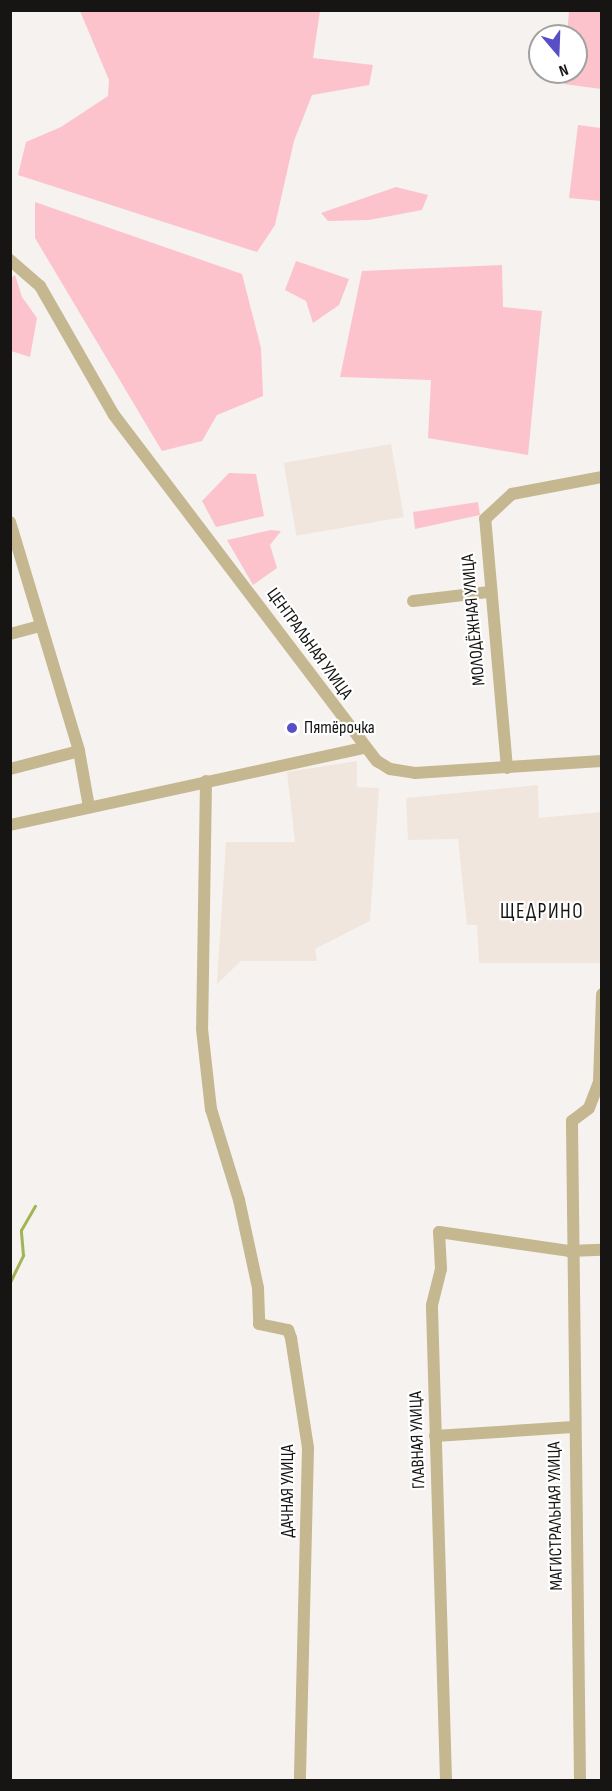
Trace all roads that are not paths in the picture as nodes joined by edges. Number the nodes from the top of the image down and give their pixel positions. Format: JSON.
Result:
{"nodes":[{"id":1,"x":10,"y":260,"type":"edge"},
{"id":2,"x":602,"y":477,"type":"edge"},
{"id":3,"x":10,"y":522,"type":"edge"},
{"id":4,"x":489,"y":592,"type":"junction"},
{"id":5,"x":413,"y":601,"type":"dead end"},
{"id":6,"x":39,"y":626,"type":"junction"},
{"id":7,"x":10,"y":634,"type":"edge"},
{"id":8,"x":363,"y":748,"type":"junction"},
{"id":9,"x":80,"y":751,"type":"junction"},
{"id":10,"x":602,"y":761,"type":"edge"},
{"id":11,"x":507,"y":768,"type":"junction"},
{"id":12,"x":10,"y":769,"type":"edge"},
{"id":13,"x":206,"y":781,"type":"junction"},
{"id":14,"x":89,"y":807,"type":"junction"},
{"id":15,"x":10,"y":825,"type":"edge"},
{"id":16,"x":602,"y":994,"type":"edge"},
{"id":17,"x":602,"y":1250,"type":"edge"},
{"id":18,"x":569,"y":1251,"type":"junction"},
{"id":19,"x":573,"y":1427,"type":"junction"},
{"id":20,"x":435,"y":1436,"type":"junction"},
{"id":21,"x":300,"y":1780,"type":"edge"},
{"id":22,"x":446,"y":1780,"type":"edge"},
{"id":23,"x":580,"y":1780,"type":"edge"}],
"edges":[{"from":1,"to":8,"type":"street","name":"ЦЕНТРАЛЬНАЯ УЛИЦА"},
{"from":2,"to":4,"type":"street","name":"МОЛОДЁЖНАЯ УЛИЦА"},
{"from":3,"to":6,"type":"street"},
{"from":4,"to":5,"type":"street"},
{"from":4,"to":11,"type":"street","name":"МОЛОДЁЖНАЯ УЛИЦА"},
{"from":6,"to":7,"type":"street"},
{"from":6,"to":9,"type":"street"},
{"from":8,"to":11,"type":"street","name":"ЦЕНТРАЛЬНАЯ УЛИЦА"},
{"from":8,"to":13,"type":"street"},
{"from":9,"to":12,"type":"street"},
{"from":9,"to":14,"type":"street"},
{"from":10,"to":11,"type":"street","name":"ЦЕНТРАЛЬНАЯ УЛИЦА"},
{"from":13,"to":14,"type":"street"},
{"from":13,"to":21,"type":"street","name":"ДАЧНАЯ УЛИЦА"},
{"from":14,"to":15,"type":"street"},
{"from":16,"to":18,"type":"street","name":"МАГИСТРАЛЬНАЯ УЛИЦА"},
{"from":17,"to":18,"type":"street"},
{"from":18,"to":19,"type":"street","name":"МАГИСТРАЛЬНАЯ УЛИЦА"},
{"from":18,"to":20,"type":"street","name":"ГЛАВНАЯ УЛИЦА"},
{"from":19,"to":20,"type":"street"},
{"from":19,"to":23,"type":"street","name":"МАГИСТРАЛЬНАЯ УЛИЦА"},
{"from":20,"to":22,"type":"street","name":"ГЛАВНАЯ УЛИЦА"}]}
